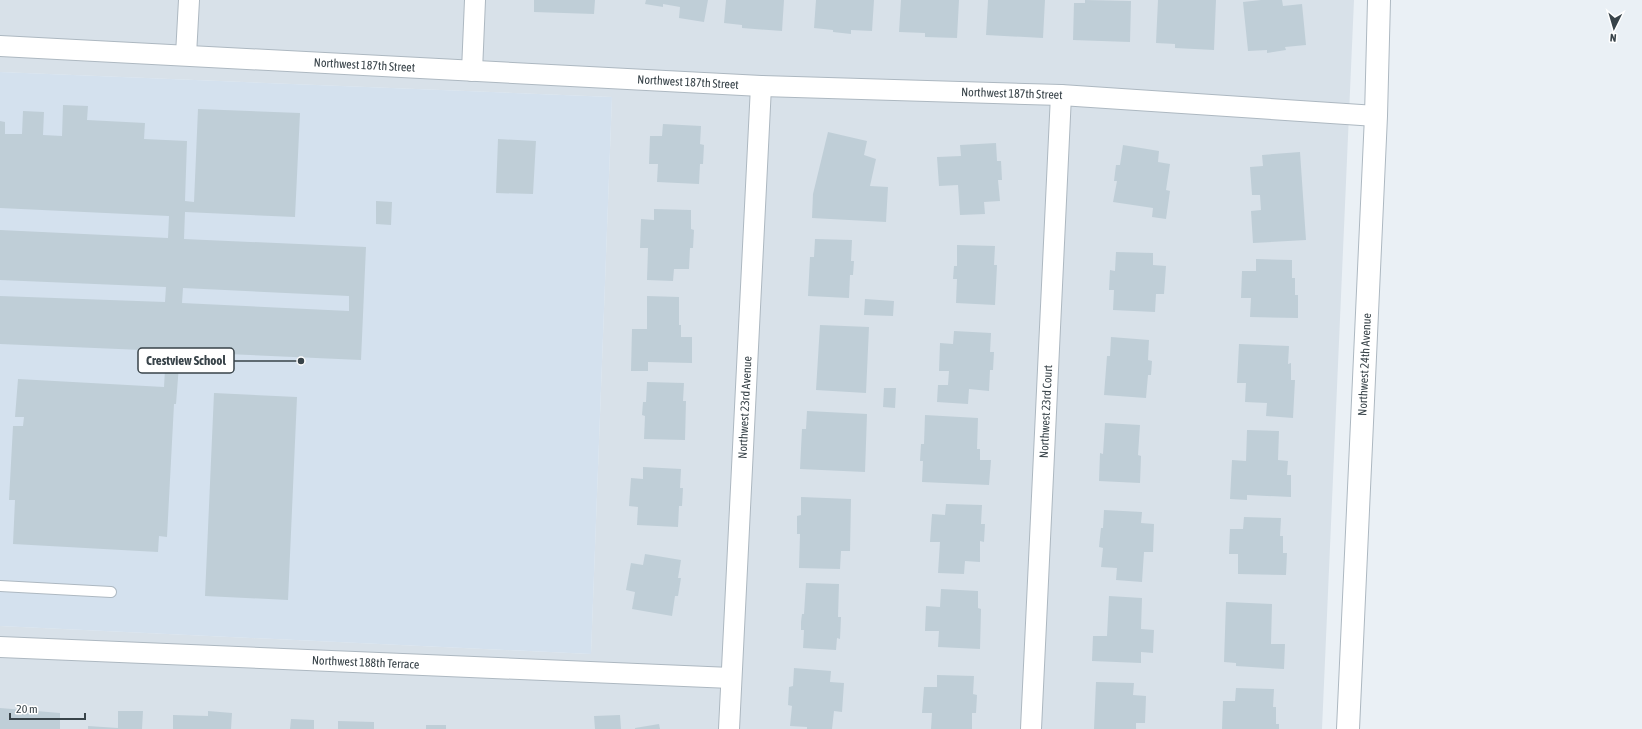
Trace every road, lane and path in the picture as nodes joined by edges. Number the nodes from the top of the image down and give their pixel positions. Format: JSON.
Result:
{"nodes":[{"id":1,"x":189,"y":0,"type":"edge"},
{"id":2,"x":475,"y":0,"type":"edge"},
{"id":3,"x":1378,"y":0,"type":"edge"},
{"id":4,"x":0,"y":46,"type":"edge"},
{"id":5,"x":186,"y":55,"type":"junction"},
{"id":6,"x":472,"y":70,"type":"junction"},
{"id":7,"x":761,"y":86,"type":"junction"},
{"id":8,"x":1061,"y":95,"type":"junction"},
{"id":9,"x":1376,"y":116,"type":"junction"},
{"id":10,"x":0,"y":586,"type":"edge"},
{"id":11,"x":111,"y":592,"type":"dead end"},
{"id":12,"x":0,"y":647,"type":"edge"},
{"id":13,"x":731,"y":678,"type":"junction"},
{"id":14,"x":729,"y":729,"type":"edge"},
{"id":15,"x":1031,"y":729,"type":"edge"},
{"id":16,"x":1348,"y":729,"type":"edge"}],
"edges":[{"from":1,"to":5,"type":"street"},
{"from":2,"to":6,"type":"street"},
{"from":3,"to":9,"type":"street","name":"Northwest 24th Avenue"},
{"from":4,"to":5,"type":"street","name":"Northwest 187th Street"},
{"from":5,"to":6,"type":"street","name":"Northwest 187th Street"},
{"from":6,"to":7,"type":"street","name":"Northwest 187th Street"},
{"from":7,"to":8,"type":"street","name":"Northwest 187th Street"},
{"from":7,"to":13,"type":"street","name":"Northwest 23rd Avenue"},
{"from":8,"to":9,"type":"street","name":"Northwest 187th Street"},
{"from":8,"to":15,"type":"street","name":"Northwest 23rd Court"},
{"from":9,"to":16,"type":"street","name":"Northwest 24th Avenue"},
{"from":10,"to":11,"type":"lane"},
{"from":12,"to":13,"type":"street","name":"Northwest 188th Terrace"},
{"from":13,"to":14,"type":"street","name":"Northwest 23rd Avenue"}]}
